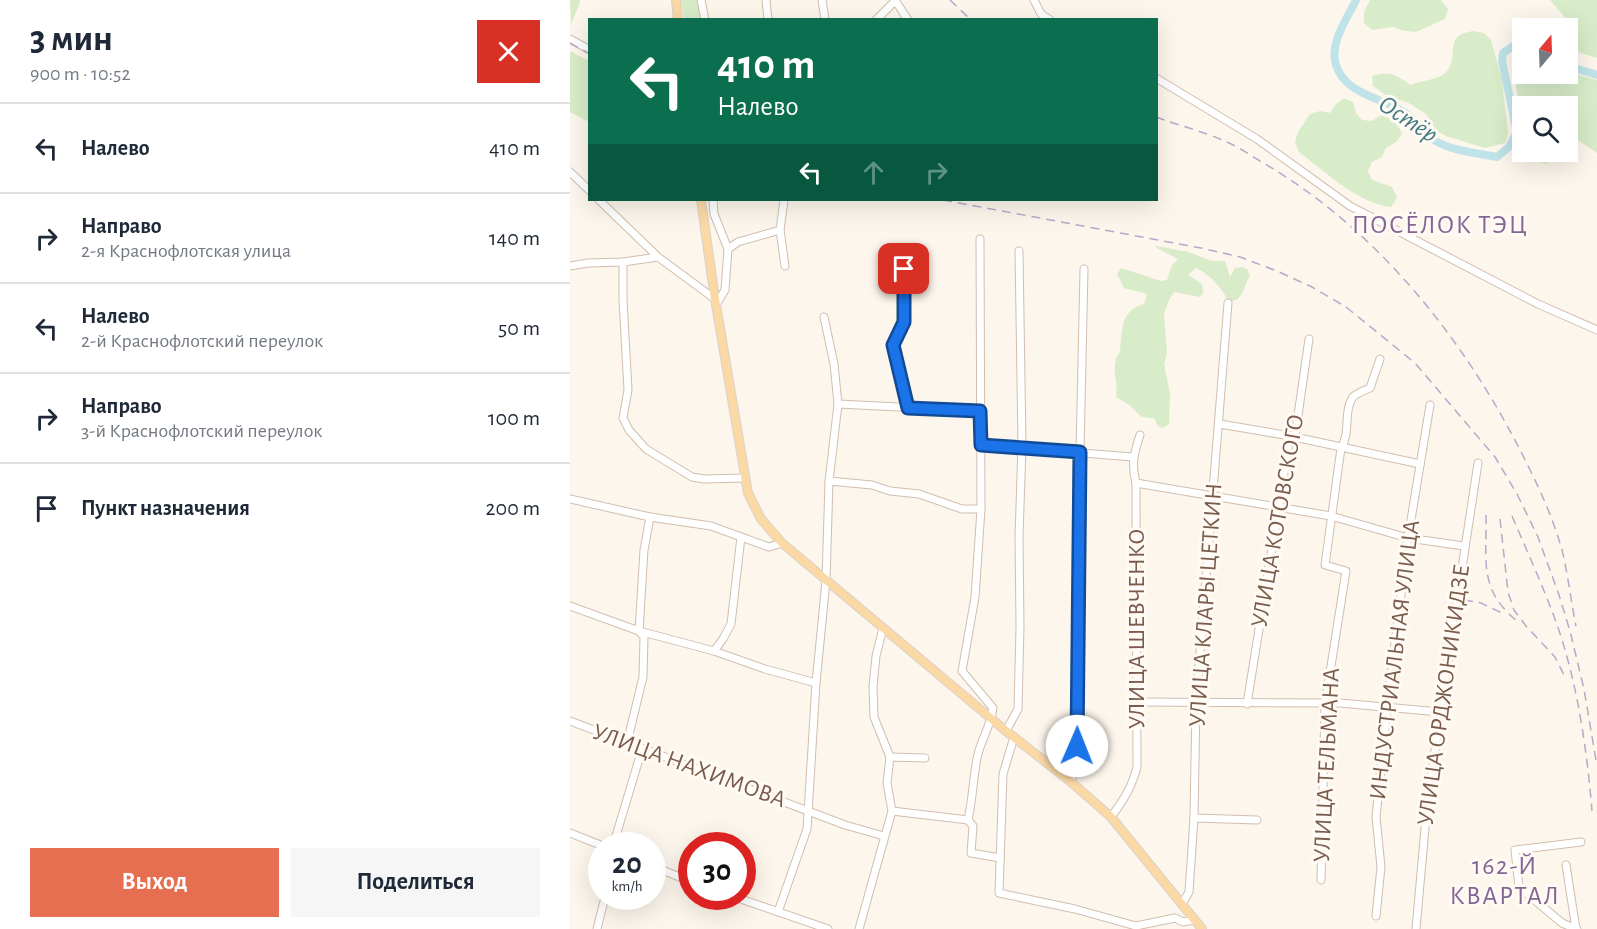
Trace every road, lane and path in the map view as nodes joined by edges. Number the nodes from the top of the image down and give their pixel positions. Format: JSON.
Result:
{"nodes":[{"id":1,"x":676,"y":0,"type":"edge"},
{"id":2,"x":701,"y":0,"type":"edge"},
{"id":3,"x":766,"y":0,"type":"edge"},
{"id":4,"x":822,"y":0,"type":"edge"},
{"id":5,"x":895,"y":0,"type":"edge"},
{"id":6,"x":1034,"y":0,"type":"edge"},
{"id":7,"x":678,"y":18,"type":"edge"},
{"id":8,"x":705,"y":18,"type":"edge"},
{"id":9,"x":768,"y":18,"type":"edge"},
{"id":10,"x":825,"y":18,"type":"edge"},
{"id":11,"x":877,"y":18,"type":"edge"},
{"id":12,"x":907,"y":18,"type":"edge"},
{"id":13,"x":1047,"y":18,"type":"edge"},
{"id":14,"x":570,"y":39,"type":"edge"},
{"id":15,"x":588,"y":49,"type":"edge"},
{"id":16,"x":1158,"y":79,"type":"edge"},
{"id":17,"x":570,"y":172,"type":"edge"},
{"id":18,"x":570,"y":177,"type":"edge"},
{"id":19,"x":588,"y":189,"type":"edge"},
{"id":20,"x":600,"y":201,"type":"edge"},
{"id":21,"x":701,"y":201,"type":"edge"},
{"id":22,"x":713,"y":201,"type":"edge"},
{"id":23,"x":784,"y":201,"type":"edge"},
{"id":24,"x":780,"y":230,"type":"junction"},
{"id":25,"x":980,"y":239,"type":"dead end"},
{"id":26,"x":728,"y":249,"type":"junction"},
{"id":27,"x":904,"y":250,"type":"dead end"},
{"id":28,"x":1019,"y":251,"type":"dead end"},
{"id":29,"x":658,"y":257,"type":"junction"},
{"id":30,"x":623,"y":262,"type":"junction"},
{"id":31,"x":570,"y":266,"type":"edge"},
{"id":32,"x":784,"y":266,"type":"dead end"},
{"id":33,"x":1084,"y":269,"type":"dead end"},
{"id":34,"x":716,"y":302,"type":"junction"},
{"id":35,"x":1228,"y":303,"type":"dead end"},
{"id":36,"x":824,"y":317,"type":"dead end"},
{"id":37,"x":1597,"y":330,"type":"edge"},
{"id":38,"x":1309,"y":339,"type":"dead end"},
{"id":39,"x":1380,"y":358,"type":"dead end"},
{"id":40,"x":838,"y":404,"type":"junction"},
{"id":41,"x":1430,"y":405,"type":"dead end"},
{"id":42,"x":908,"y":408,"type":"junction"},
{"id":43,"x":980,"y":411,"type":"junction"},
{"id":44,"x":1220,"y":424,"type":"junction"},
{"id":45,"x":1140,"y":435,"type":"dead end"},
{"id":46,"x":1290,"y":436,"type":"junction"},
{"id":47,"x":981,"y":445,"type":"junction"},
{"id":48,"x":1022,"y":447,"type":"junction"},
{"id":49,"x":1341,"y":448,"type":"junction"},
{"id":50,"x":1080,"y":452,"type":"junction"},
{"id":51,"x":1132,"y":457,"type":"junction"},
{"id":52,"x":1478,"y":463,"type":"dead end"},
{"id":53,"x":1420,"y":464,"type":"junction"},
{"id":54,"x":745,"y":478,"type":"junction"},
{"id":55,"x":829,"y":481,"type":"junction"},
{"id":56,"x":1136,"y":483,"type":"junction"},
{"id":57,"x":1214,"y":496,"type":"junction"},
{"id":58,"x":570,"y":499,"type":"edge"},
{"id":59,"x":1277,"y":507,"type":"junction"},
{"id":60,"x":981,"y":509,"type":"junction"},
{"id":61,"x":1331,"y":516,"type":"junction"},
{"id":62,"x":650,"y":517,"type":"junction"},
{"id":63,"x":741,"y":537,"type":"junction"},
{"id":64,"x":1408,"y":538,"type":"junction"},
{"id":65,"x":782,"y":543,"type":"junction"},
{"id":66,"x":1464,"y":546,"type":"junction"},
{"id":67,"x":826,"y":581,"type":"junction"},
{"id":68,"x":570,"y":606,"type":"edge"},
{"id":69,"x":884,"y":628,"type":"junction"},
{"id":70,"x":639,"y":631,"type":"junction"},
{"id":71,"x":714,"y":651,"type":"junction"},
{"id":72,"x":816,"y":683,"type":"junction"},
{"id":73,"x":1137,"y":702,"type":"junction"},
{"id":74,"x":1196,"y":703,"type":"junction"},
{"id":75,"x":1247,"y":704,"type":"junction"},
{"id":76,"x":1325,"y":704,"type":"junction"},
{"id":77,"x":1387,"y":708,"type":"junction"},
{"id":78,"x":1440,"y":712,"type":"junction"},
{"id":79,"x":992,"y":718,"type":"junction"},
{"id":80,"x":570,"y":721,"type":"edge"},
{"id":81,"x":1006,"y":731,"type":"junction"},
{"id":82,"x":1014,"y":737,"type":"junction"},
{"id":83,"x":627,"y":743,"type":"junction"},
{"id":84,"x":642,"y":749,"type":"junction"},
{"id":85,"x":890,"y":757,"type":"junction"},
{"id":86,"x":925,"y":758,"type":"dead end"},
{"id":87,"x":1070,"y":781,"type":"junction"},
{"id":88,"x":809,"y":810,"type":"junction"},
{"id":89,"x":892,"y":811,"type":"junction"},
{"id":90,"x":1111,"y":817,"type":"junction"},
{"id":91,"x":1194,"y":818,"type":"junction"},
{"id":92,"x":968,"y":820,"type":"junction"},
{"id":93,"x":1257,"y":820,"type":"dead end"},
{"id":94,"x":617,"y":832,"type":"edge"},
{"id":95,"x":570,"y":833,"type":"edge"},
{"id":96,"x":884,"y":836,"type":"junction"},
{"id":97,"x":588,"y":840,"type":"edge"},
{"id":98,"x":1581,"y":842,"type":"dead end"},
{"id":99,"x":1000,"y":858,"type":"junction"},
{"id":100,"x":1566,"y":865,"type":"dead end"},
{"id":101,"x":1321,"y":880,"type":"dead end"},
{"id":102,"x":756,"y":904,"type":"edge"},
{"id":103,"x":1182,"y":904,"type":"junction"},
{"id":104,"x":602,"y":910,"type":"edge"},
{"id":105,"x":778,"y":912,"type":"junction"},
{"id":106,"x":1376,"y":915,"type":"dead end"},
{"id":107,"x":1194,"y":920,"type":"junction"},
{"id":108,"x":597,"y":929,"type":"edge"},
{"id":109,"x":828,"y":929,"type":"edge"},
{"id":110,"x":859,"y":929,"type":"edge"},
{"id":111,"x":1202,"y":929,"type":"edge"},
{"id":112,"x":1416,"y":929,"type":"edge"},
{"id":113,"x":1577,"y":929,"type":"edge"}],
"edges":[{"from":1,"to":7,"type":"main road"},
{"from":2,"to":8,"type":"street"},
{"from":3,"to":9,"type":"street"},
{"from":4,"to":10,"type":"street"},
{"from":5,"to":11,"type":"street"},
{"from":5,"to":12,"type":"street"},
{"from":6,"to":13,"type":"street"},
{"from":14,"to":15,"type":"street"},
{"from":16,"to":37,"type":"street"},
{"from":17,"to":18,"type":"street"},
{"from":17,"to":19,"type":"street"},
{"from":20,"to":29,"type":"street"},
{"from":21,"to":34,"type":"main road"},
{"from":22,"to":26,"type":"street"},
{"from":23,"to":24,"type":"street"},
{"from":24,"to":26,"type":"street"},
{"from":24,"to":32,"type":"street"},
{"from":25,"to":43,"type":"street"},
{"from":26,"to":34,"type":"street"},
{"from":27,"to":42,"type":"street"},
{"from":28,"to":48,"type":"street"},
{"from":29,"to":30,"type":"street"},
{"from":29,"to":34,"type":"street"},
{"from":30,"to":31,"type":"street"},
{"from":30,"to":54,"type":"street"},
{"from":33,"to":50,"type":"street"},
{"from":34,"to":54,"type":"main road"},
{"from":35,"to":44,"type":"street","name":"УЛИЦА КЛАРЫ ЦЕТКИН"},
{"from":36,"to":40,"type":"street"},
{"from":38,"to":46,"type":"street","name":"УЛИЦА КОТОВСКОГО"},
{"from":39,"to":49,"type":"street","name":"УЛИЦА ТЕЛЬМАНА"},
{"from":40,"to":42,"type":"street"},
{"from":40,"to":55,"type":"street"},
{"from":41,"to":53,"type":"street","name":"ИНДУСТРИАЛЬНАЯ УЛИЦА"},
{"from":42,"to":43,"type":"street"},
{"from":43,"to":47,"type":"street"},
{"from":44,"to":46,"type":"street"},
{"from":44,"to":57,"type":"street","name":"УЛИЦА КЛАРЫ ЦЕТКИН"},
{"from":45,"to":51,"type":"street","name":"УЛИЦА ШЕВЧЕНКО"},
{"from":46,"to":49,"type":"street"},
{"from":46,"to":59,"type":"street","name":"УЛИЦА КОТОВСКОГО"},
{"from":47,"to":48,"type":"street"},
{"from":47,"to":60,"type":"street"},
{"from":48,"to":50,"type":"street"},
{"from":48,"to":81,"type":"street"},
{"from":49,"to":53,"type":"street"},
{"from":49,"to":61,"type":"street","name":"УЛИЦА ТЕЛЬМАНА"},
{"from":50,"to":51,"type":"street"},
{"from":50,"to":87,"type":"street"},
{"from":51,"to":56,"type":"street","name":"УЛИЦА ШЕВЧЕНКО"},
{"from":52,"to":66,"type":"street","name":"УЛИЦА ОРДЖОНИКИДЗЕ"},
{"from":53,"to":64,"type":"street","name":"ИНДУСТРИАЛЬНАЯ УЛИЦА"},
{"from":54,"to":65,"type":"main road"},
{"from":55,"to":60,"type":"street"},
{"from":55,"to":67,"type":"street"},
{"from":56,"to":57,"type":"street"},
{"from":56,"to":73,"type":"street","name":"УЛИЦА ШЕВЧЕНКО"},
{"from":57,"to":59,"type":"street"},
{"from":57,"to":74,"type":"street","name":"УЛИЦА КЛАРЫ ЦЕТКИН"},
{"from":58,"to":62,"type":"street"},
{"from":59,"to":61,"type":"street"},
{"from":59,"to":75,"type":"street","name":"УЛИЦА КОТОВСКОГО"},
{"from":60,"to":79,"type":"street"},
{"from":61,"to":64,"type":"street"},
{"from":61,"to":76,"type":"street","name":"УЛИЦА ТЕЛЬМАНА"},
{"from":62,"to":63,"type":"street"},
{"from":62,"to":70,"type":"street"},
{"from":63,"to":65,"type":"street"},
{"from":63,"to":71,"type":"street"},
{"from":64,"to":66,"type":"street"},
{"from":64,"to":77,"type":"street","name":"ИНДУСТРИАЛЬНАЯ УЛИЦА"},
{"from":65,"to":67,"type":"main road"},
{"from":66,"to":78,"type":"street","name":"УЛИЦА ОРДЖОНИКИДЗЕ"},
{"from":67,"to":69,"type":"main road"},
{"from":67,"to":72,"type":"street"},
{"from":68,"to":70,"type":"street"},
{"from":69,"to":79,"type":"main road"},
{"from":69,"to":85,"type":"street"},
{"from":70,"to":71,"type":"street"},
{"from":70,"to":83,"type":"street"},
{"from":71,"to":72,"type":"street"},
{"from":72,"to":88,"type":"street"},
{"from":73,"to":74,"type":"street"},
{"from":73,"to":90,"type":"street","name":"УЛИЦА ШЕВЧЕНКО"},
{"from":74,"to":75,"type":"street"},
{"from":74,"to":91,"type":"street","name":"УЛИЦА КЛАРЫ ЦЕТКИН"},
{"from":75,"to":76,"type":"street"},
{"from":76,"to":77,"type":"street"},
{"from":76,"to":101,"type":"street","name":"УЛИЦА ТЕЛЬМАНА"},
{"from":77,"to":78,"type":"street"},
{"from":77,"to":106,"type":"street","name":"ИНДУСТРИАЛЬНАЯ УЛИЦА"},
{"from":78,"to":112,"type":"street","name":"УЛИЦА ОРДЖОНИКИДЗЕ"},
{"from":79,"to":81,"type":"main road"},
{"from":79,"to":92,"type":"street"},
{"from":80,"to":83,"type":"street","name":"УЛИЦА НАХИМОВА"},
{"from":81,"to":82,"type":"main road"},
{"from":82,"to":87,"type":"main road"},
{"from":82,"to":99,"type":"street"},
{"from":83,"to":84,"type":"street","name":"УЛИЦА НАХИМОВА"},
{"from":84,"to":88,"type":"street","name":"УЛИЦА НАХИМОВА"},
{"from":84,"to":94,"type":"street"},
{"from":85,"to":86,"type":"street"},
{"from":85,"to":89,"type":"street"},
{"from":87,"to":90,"type":"main road"},
{"from":88,"to":96,"type":"street","name":"УЛИЦА НАХИМОВА"},
{"from":88,"to":105,"type":"street"},
{"from":89,"to":92,"type":"street"},
{"from":89,"to":96,"type":"street"},
{"from":90,"to":103,"type":"main road"},
{"from":91,"to":93,"type":"street"},
{"from":91,"to":103,"type":"street","name":"УЛИЦА КЛАРЫ ЦЕТКИН"},
{"from":92,"to":99,"type":"street"},
{"from":95,"to":97,"type":"street"},
{"from":96,"to":110,"type":"street"},
{"from":98,"to":113,"type":"street"},
{"from":99,"to":107,"type":"street"},
{"from":100,"to":113,"type":"street"},
{"from":102,"to":105,"type":"street"},
{"from":103,"to":107,"type":"main road"},
{"from":104,"to":108,"type":"street"},
{"from":105,"to":109,"type":"street"},
{"from":107,"to":111,"type":"main road"}]}
